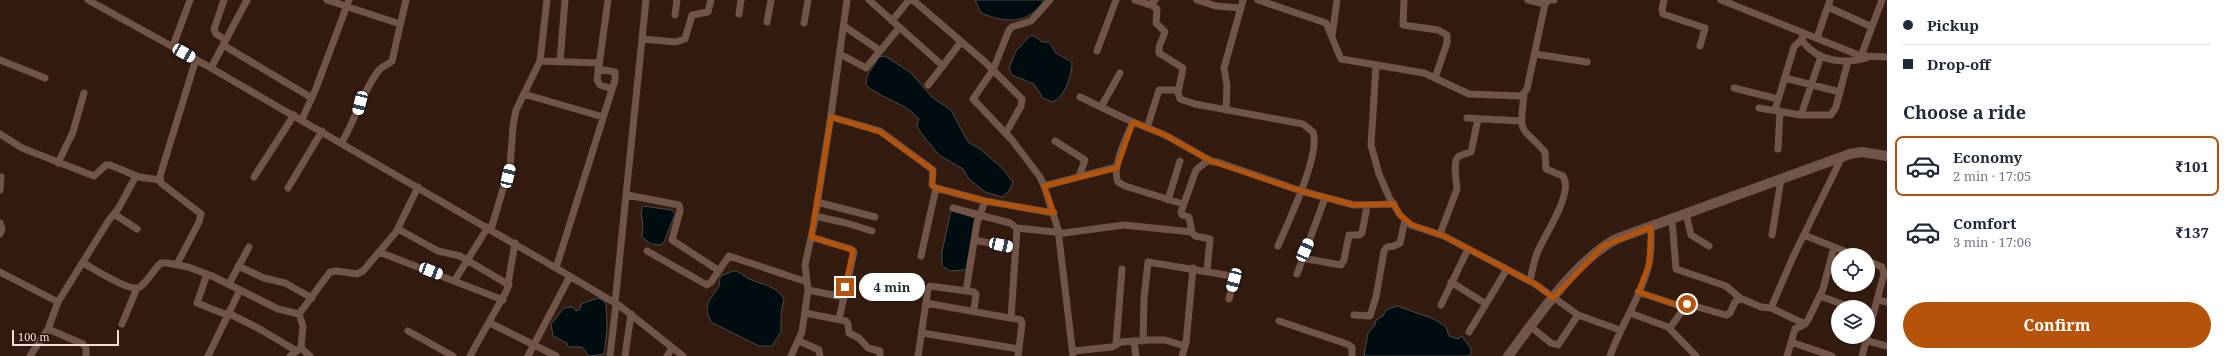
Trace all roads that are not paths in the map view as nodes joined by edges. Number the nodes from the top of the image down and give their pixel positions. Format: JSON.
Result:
{"nodes":[{"id":1,"x":88,"y":0,"type":"edge"},
{"id":2,"x":190,"y":0,"type":"edge"},
{"id":3,"x":224,"y":0,"type":"edge"},
{"id":4,"x":247,"y":0,"type":"edge"},
{"id":5,"x":327,"y":0,"type":"edge"},
{"id":6,"x":406,"y":0,"type":"edge"},
{"id":7,"x":547,"y":0,"type":"edge"},
{"id":8,"x":565,"y":0,"type":"edge"},
{"id":9,"x":608,"y":0,"type":"edge"},
{"id":10,"x":646,"y":0,"type":"edge"},
{"id":11,"x":677,"y":0,"type":"edge"},
{"id":12,"x":710,"y":0,"type":"edge"},
{"id":13,"x":741,"y":0,"type":"edge"},
{"id":14,"x":771,"y":0,"type":"edge"},
{"id":15,"x":808,"y":0,"type":"edge"},
{"id":16,"x":847,"y":0,"type":"edge"},
{"id":17,"x":869,"y":0,"type":"edge"},
{"id":18,"x":909,"y":0,"type":"edge"},
{"id":19,"x":913,"y":0,"type":"edge"},
{"id":20,"x":1050,"y":0,"type":"edge"},
{"id":21,"x":1116,"y":0,"type":"edge"},
{"id":22,"x":1135,"y":0,"type":"edge"},
{"id":23,"x":1197,"y":0,"type":"edge"},
{"id":24,"x":1243,"y":0,"type":"edge"},
{"id":25,"x":1258,"y":0,"type":"edge"},
{"id":26,"x":1337,"y":0,"type":"edge"},
{"id":27,"x":1404,"y":0,"type":"edge"},
{"id":28,"x":1528,"y":0,"type":"edge"},
{"id":29,"x":1664,"y":0,"type":"edge"},
{"id":30,"x":1721,"y":0,"type":"edge"},
{"id":31,"x":1882,"y":0,"type":"edge"},
{"id":32,"x":1548,"y":1,"type":"edge"},
{"id":33,"x":348,"y":3,"type":"edge"},
{"id":34,"x":1153,"y":3,"type":"edge"},
{"id":35,"x":1829,"y":3,"type":"edge"},
{"id":36,"x":1241,"y":8,"type":"junction"},
{"id":37,"x":739,"y":14,"type":"dead end"},
{"id":38,"x":675,"y":15,"type":"dead end"},
{"id":39,"x":892,"y":21,"type":"junction"},
{"id":40,"x":767,"y":22,"type":"dead end"},
{"id":41,"x":804,"y":23,"type":"dead end"},
{"id":42,"x":400,"y":24,"type":"junction"},
{"id":43,"x":844,"y":26,"type":"junction"},
{"id":44,"x":1872,"y":27,"type":"junction"},
{"id":45,"x":899,"y":28,"type":"junction"},
{"id":46,"x":1802,"y":35,"type":"junction"},
{"id":47,"x":1332,"y":38,"type":"junction"},
{"id":48,"x":1817,"y":38,"type":"junction"},
{"id":49,"x":642,"y":39,"type":"junction"},
{"id":50,"x":961,"y":42,"type":"junction"},
{"id":51,"x":224,"y":43,"type":"junction"},
{"id":52,"x":173,"y":46,"type":"junction"},
{"id":53,"x":1700,"y":46,"type":"dead end"},
{"id":54,"x":879,"y":50,"type":"junction"},
{"id":55,"x":1097,"y":51,"type":"dead end"},
{"id":56,"x":840,"y":54,"type":"junction"},
{"id":57,"x":1534,"y":54,"type":"junction"},
{"id":58,"x":1820,"y":56,"type":"junction"},
{"id":59,"x":1861,"y":56,"type":"junction"},
{"id":60,"x":1870,"y":56,"type":"junction"},
{"id":61,"x":1887,"y":57,"type":"edge"},
{"id":62,"x":196,"y":59,"type":"junction"},
{"id":63,"x":0,"y":60,"type":"edge"},
{"id":64,"x":540,"y":61,"type":"junction"},
{"id":65,"x":1848,"y":61,"type":"junction"},
{"id":66,"x":560,"y":62,"type":"junction"},
{"id":67,"x":1587,"y":62,"type":"dead end"},
{"id":68,"x":1376,"y":65,"type":"junction"},
{"id":69,"x":598,"y":66,"type":"junction"},
{"id":70,"x":943,"y":66,"type":"junction"},
{"id":71,"x":211,"y":68,"type":"junction"},
{"id":72,"x":993,"y":70,"type":"junction"},
{"id":73,"x":1120,"y":73,"type":"dead end"},
{"id":74,"x":46,"y":78,"type":"dead end"},
{"id":75,"x":1435,"y":78,"type":"junction"},
{"id":76,"x":1785,"y":78,"type":"junction"},
{"id":77,"x":928,"y":85,"type":"dead end"},
{"id":78,"x":1811,"y":85,"type":"junction"},
{"id":79,"x":1734,"y":88,"type":"dead end"},
{"id":80,"x":612,"y":89,"type":"junction"},
{"id":81,"x":1178,"y":90,"type":"junction"},
{"id":82,"x":1840,"y":92,"type":"junction"},
{"id":83,"x":84,"y":93,"type":"dead end"},
{"id":84,"x":524,"y":94,"type":"junction"},
{"id":85,"x":1524,"y":95,"type":"junction"},
{"id":86,"x":1080,"y":97,"type":"dead end"},
{"id":87,"x":312,"y":98,"type":"junction"},
{"id":88,"x":1778,"y":99,"type":"junction"},
{"id":89,"x":1101,"y":108,"type":"junction"},
{"id":90,"x":1759,"y":108,"type":"dead end"},
{"id":91,"x":1226,"y":110,"type":"junction"},
{"id":92,"x":1777,"y":111,"type":"junction"},
{"id":93,"x":294,"y":115,"type":"junction"},
{"id":94,"x":1801,"y":115,"type":"junction"},
{"id":95,"x":603,"y":117,"type":"junction"},
{"id":96,"x":831,"y":117,"type":"junction"},
{"id":97,"x":1467,"y":118,"type":"dead end"},
{"id":98,"x":302,"y":119,"type":"junction"},
{"id":99,"x":1478,"y":119,"type":"junction"},
{"id":100,"x":1521,"y":121,"type":"junction"},
{"id":101,"x":1133,"y":122,"type":"junction"},
{"id":102,"x":1147,"y":128,"type":"junction"},
{"id":103,"x":322,"y":131,"type":"junction"},
{"id":104,"x":1006,"y":133,"type":"junction"},
{"id":105,"x":0,"y":134,"type":"edge"},
{"id":106,"x":1055,"y":141,"type":"dead end"},
{"id":107,"x":342,"y":142,"type":"junction"},
{"id":108,"x":1778,"y":149,"type":"dead end"},
{"id":109,"x":1887,"y":156,"type":"edge"},
{"id":110,"x":1842,"y":157,"type":"junction"},
{"id":111,"x":1180,"y":161,"type":"dead end"},
{"id":112,"x":1213,"y":162,"type":"junction"},
{"id":113,"x":58,"y":163,"type":"junction"},
{"id":114,"x":1117,"y":168,"type":"junction"},
{"id":115,"x":136,"y":176,"type":"junction"},
{"id":116,"x":254,"y":177,"type":"dead end"},
{"id":117,"x":1079,"y":177,"type":"junction"},
{"id":118,"x":1,"y":178,"type":"edge"},
{"id":119,"x":1781,"y":179,"type":"junction"},
{"id":120,"x":160,"y":180,"type":"junction"},
{"id":121,"x":1044,"y":186,"type":"junction"},
{"id":122,"x":418,"y":187,"type":"junction"},
{"id":123,"x":288,"y":188,"type":"dead end"},
{"id":124,"x":936,"y":188,"type":"junction"},
{"id":125,"x":0,"y":190,"type":"edge"},
{"id":126,"x":1301,"y":191,"type":"junction"},
{"id":127,"x":627,"y":194,"type":"junction"},
{"id":128,"x":1325,"y":198,"type":"junction"},
{"id":129,"x":1168,"y":200,"type":"junction"},
{"id":130,"x":985,"y":201,"type":"junction"},
{"id":131,"x":817,"y":202,"type":"junction"},
{"id":132,"x":1183,"y":204,"type":"junction"},
{"id":133,"x":1394,"y":204,"type":"junction"},
{"id":134,"x":1367,"y":206,"type":"junction"},
{"id":135,"x":952,"y":208,"type":"dead end"},
{"id":136,"x":1054,"y":213,"type":"junction"},
{"id":137,"x":114,"y":214,"type":"junction"},
{"id":138,"x":862,"y":214,"type":"junction"},
{"id":139,"x":1686,"y":214,"type":"junction"},
{"id":140,"x":979,"y":215,"type":"junction"},
{"id":141,"x":815,"y":216,"type":"junction"},
{"id":142,"x":875,"y":217,"type":"dead end"},
{"id":143,"x":1672,"y":218,"type":"junction"},
{"id":144,"x":1405,"y":220,"type":"junction"},
{"id":145,"x":0,"y":224,"type":"edge"},
{"id":146,"x":859,"y":227,"type":"junction"},
{"id":147,"x":1651,"y":227,"type":"junction"},
{"id":148,"x":489,"y":228,"type":"junction"},
{"id":149,"x":1017,"y":228,"type":"junction"},
{"id":150,"x":137,"y":229,"type":"dead end"},
{"id":151,"x":398,"y":229,"type":"junction"},
{"id":152,"x":872,"y":231,"type":"dead end"},
{"id":153,"x":1192,"y":232,"type":"junction"},
{"id":154,"x":1059,"y":233,"type":"junction"},
{"id":155,"x":0,"y":234,"type":"edge"},
{"id":156,"x":1440,"y":234,"type":"junction"},
{"id":157,"x":1772,"y":235,"type":"dead end"},
{"id":158,"x":1804,"y":235,"type":"junction"},
{"id":159,"x":811,"y":237,"type":"junction"},
{"id":160,"x":974,"y":240,"type":"junction"},
{"id":161,"x":515,"y":243,"type":"junction"},
{"id":162,"x":1278,"y":246,"type":"dead end"},
{"id":163,"x":1709,"y":246,"type":"dead end"},
{"id":164,"x":1834,"y":246,"type":"junction"},
{"id":165,"x":249,"y":247,"type":"dead end"},
{"id":166,"x":1014,"y":248,"type":"junction"},
{"id":167,"x":1838,"y":248,"type":"edge"},
{"id":168,"x":1468,"y":249,"type":"junction"},
{"id":169,"x":647,"y":251,"type":"dead end"},
{"id":170,"x":379,"y":252,"type":"junction"},
{"id":171,"x":921,"y":256,"type":"dead end"},
{"id":172,"x":1302,"y":258,"type":"junction"},
{"id":173,"x":467,"y":260,"type":"junction"},
{"id":174,"x":83,"y":263,"type":"junction"},
{"id":175,"x":177,"y":264,"type":"junction"},
{"id":176,"x":1875,"y":265,"type":"edge"},
{"id":177,"x":238,"y":266,"type":"junction"},
{"id":178,"x":556,"y":268,"type":"junction"},
{"id":179,"x":1193,"y":268,"type":"junction"},
{"id":180,"x":1122,"y":269,"type":"dead end"},
{"id":181,"x":1507,"y":269,"type":"junction"},
{"id":182,"x":718,"y":270,"type":"junction"},
{"id":183,"x":1207,"y":271,"type":"junction"},
{"id":184,"x":0,"y":272,"type":"edge"},
{"id":185,"x":207,"y":274,"type":"junction"},
{"id":186,"x":1297,"y":274,"type":"dead end"},
{"id":187,"x":570,"y":276,"type":"junction"},
{"id":188,"x":455,"y":280,"type":"junction"},
{"id":189,"x":807,"y":282,"type":"junction"},
{"id":190,"x":1451,"y":282,"type":"junction"},
{"id":191,"x":229,"y":284,"type":"junction"},
{"id":192,"x":1535,"y":284,"type":"junction"},
{"id":193,"x":509,"y":285,"type":"junction"},
{"id":194,"x":137,"y":288,"type":"junction"},
{"id":195,"x":240,"y":290,"type":"junction"},
{"id":196,"x":808,"y":290,"type":"junction"},
{"id":197,"x":966,"y":291,"type":"junction"},
{"id":198,"x":1638,"y":292,"type":"junction"},
{"id":199,"x":1820,"y":296,"type":"junction"},
{"id":200,"x":844,"y":297,"type":"junction"},
{"id":201,"x":312,"y":298,"type":"junction"},
{"id":202,"x":1553,"y":298,"type":"junction"},
{"id":203,"x":1740,"y":298,"type":"junction"},
{"id":204,"x":1229,"y":299,"type":"dead end"},
{"id":205,"x":503,"y":300,"type":"junction"},
{"id":206,"x":1831,"y":300,"type":"edge"},
{"id":207,"x":1878,"y":300,"type":"junction"},
{"id":208,"x":58,"y":302,"type":"junction"},
{"id":209,"x":1887,"y":302,"type":"edge"},
{"id":210,"x":926,"y":303,"type":"junction"},
{"id":211,"x":616,"y":304,"type":"junction"},
{"id":212,"x":1486,"y":304,"type":"junction"},
{"id":213,"x":1441,"y":305,"type":"dead end"},
{"id":214,"x":1875,"y":306,"type":"edge"},
{"id":215,"x":1683,"y":307,"type":"junction"},
{"id":216,"x":1771,"y":308,"type":"junction"},
{"id":217,"x":974,"y":310,"type":"junction"},
{"id":218,"x":805,"y":313,"type":"junction"},
{"id":219,"x":1630,"y":313,"type":"junction"},
{"id":220,"x":227,"y":314,"type":"junction"},
{"id":221,"x":299,"y":314,"type":"junction"},
{"id":222,"x":631,"y":314,"type":"junction"},
{"id":223,"x":1354,"y":315,"type":"dead end"},
{"id":224,"x":1578,"y":315,"type":"junction"},
{"id":225,"x":1011,"y":318,"type":"junction"},
{"id":226,"x":839,"y":319,"type":"junction"},
{"id":227,"x":1279,"y":321,"type":"dead end"},
{"id":228,"x":490,"y":323,"type":"junction"},
{"id":229,"x":122,"y":324,"type":"dead end"},
{"id":230,"x":1806,"y":324,"type":"junction"},
{"id":231,"x":1531,"y":327,"type":"junction"},
{"id":232,"x":1668,"y":327,"type":"junction"},
{"id":233,"x":48,"y":330,"type":"junction"},
{"id":234,"x":1620,"y":330,"type":"junction"},
{"id":235,"x":408,"y":331,"type":"dead end"},
{"id":236,"x":1469,"y":332,"type":"dead end"},
{"id":237,"x":922,"y":333,"type":"junction"},
{"id":238,"x":799,"y":341,"type":"junction"},
{"id":239,"x":1134,"y":341,"type":"junction"},
{"id":240,"x":1143,"y":341,"type":"junction"},
{"id":241,"x":1791,"y":342,"type":"junction"},
{"id":242,"x":1875,"y":343,"type":"edge"},
{"id":243,"x":1867,"y":344,"type":"edge"},
{"id":244,"x":534,"y":345,"type":"junction"},
{"id":245,"x":1116,"y":345,"type":"junction"},
{"id":246,"x":1185,"y":346,"type":"junction"},
{"id":247,"x":1887,"y":346,"type":"edge"},
{"id":248,"x":672,"y":348,"type":"junction"},
{"id":249,"x":299,"y":349,"type":"junction"},
{"id":250,"x":1019,"y":352,"type":"edge"},
{"id":251,"x":1073,"y":354,"type":"edge"},
{"id":252,"x":1828,"y":355,"type":"edge"},
{"id":253,"x":30,"y":356,"type":"edge"},
{"id":254,"x":86,"y":356,"type":"edge"},
{"id":255,"x":208,"y":356,"type":"edge"},
{"id":256,"x":290,"y":356,"type":"edge"},
{"id":257,"x":310,"y":356,"type":"edge"},
{"id":258,"x":453,"y":356,"type":"edge"},
{"id":259,"x":470,"y":356,"type":"edge"},
{"id":260,"x":528,"y":356,"type":"edge"},
{"id":261,"x":556,"y":356,"type":"edge"},
{"id":262,"x":610,"y":356,"type":"edge"},
{"id":263,"x":625,"y":356,"type":"edge"},
{"id":264,"x":667,"y":356,"type":"edge"},
{"id":265,"x":683,"y":356,"type":"edge"},
{"id":266,"x":791,"y":356,"type":"edge"},
{"id":267,"x":820,"y":356,"type":"edge"},
{"id":268,"x":880,"y":356,"type":"edge"},
{"id":269,"x":918,"y":356,"type":"edge"},
{"id":270,"x":1136,"y":356,"type":"edge"},
{"id":271,"x":1182,"y":356,"type":"edge"},
{"id":272,"x":1352,"y":356,"type":"edge"},
{"id":273,"x":1508,"y":356,"type":"edge"},
{"id":274,"x":1610,"y":356,"type":"edge"},
{"id":275,"x":1696,"y":356,"type":"edge"},
{"id":276,"x":1787,"y":356,"type":"edge"},
{"id":277,"x":1862,"y":356,"type":"edge"}],
"edges":[{"from":1,"to":52,"type":"street"},
{"from":2,"to":52,"type":"street"},
{"from":3,"to":51,"type":"street"},
{"from":4,"to":51,"type":"street"},
{"from":5,"to":33,"type":"street"},
{"from":6,"to":42,"type":"street"},
{"from":7,"to":64,"type":"street"},
{"from":8,"to":66,"type":"street"},
{"from":9,"to":69,"type":"street"},
{"from":10,"to":49,"type":"street"},
{"from":11,"to":38,"type":"street"},
{"from":12,"to":49,"type":"street"},
{"from":13,"to":37,"type":"street"},
{"from":14,"to":40,"type":"street"},
{"from":15,"to":41,"type":"street"},
{"from":16,"to":43,"type":"street"},
{"from":17,"to":39,"type":"street"},
{"from":18,"to":39,"type":"street"},
{"from":19,"to":50,"type":"street"},
{"from":20,"to":72,"type":"street"},
{"from":21,"to":55,"type":"street"},
{"from":22,"to":34,"type":"street"},
{"from":23,"to":36,"type":"street"},
{"from":24,"to":36,"type":"street"},
{"from":25,"to":47,"type":"street"},
{"from":26,"to":47,"type":"street"},
{"from":27,"to":75,"type":"street"},
{"from":28,"to":32,"type":"street"},
{"from":29,"to":53,"type":"street"},
{"from":30,"to":46,"type":"street"},
{"from":31,"to":44,"type":"street"},
{"from":32,"to":57,"type":"street"},
{"from":33,"to":42,"type":"street"},
{"from":33,"to":87,"type":"street"},
{"from":34,"to":81,"type":"street"},
{"from":35,"to":44,"type":"street"},
{"from":35,"to":48,"type":"street"},
{"from":36,"to":91,"type":"street"},
{"from":39,"to":45,"type":"street"},
{"from":42,"to":107,"type":"street"},
{"from":43,"to":54,"type":"street"},
{"from":43,"to":56,"type":"street"},
{"from":44,"to":59,"type":"street"},
{"from":45,"to":54,"type":"street"},
{"from":45,"to":70,"type":"street"},
{"from":46,"to":48,"type":"street"},
{"from":46,"to":58,"type":"street"},
{"from":46,"to":76,"type":"street"},
{"from":47,"to":68,"type":"street"},
{"from":48,"to":59,"type":"street"},
{"from":49,"to":127,"type":"street"},
{"from":50,"to":70,"type":"street"},
{"from":50,"to":72,"type":"street"},
{"from":51,"to":71,"type":"street"},
{"from":51,"to":87,"type":"street"},
{"from":52,"to":62,"type":"street"},
{"from":54,"to":56,"type":"street"},
{"from":56,"to":96,"type":"street"},
{"from":57,"to":67,"type":"street"},
{"from":57,"to":85,"type":"street"},
{"from":58,"to":65,"type":"street"},
{"from":58,"to":78,"type":"street"},
{"from":59,"to":60,"type":"street"},
{"from":60,"to":61,"type":"street"},
{"from":60,"to":65,"type":"street"},
{"from":62,"to":71,"type":"street"},
{"from":62,"to":120,"type":"street"},
{"from":63,"to":74,"type":"street"},
{"from":64,"to":66,"type":"street"},
{"from":64,"to":84,"type":"street"},
{"from":65,"to":82,"type":"street"},
{"from":66,"to":69,"type":"street"},
{"from":68,"to":75,"type":"street"},
{"from":68,"to":133,"type":"street"},
{"from":69,"to":80,"type":"street"},
{"from":69,"to":80,"type":"street"},
{"from":70,"to":77,"type":"street"},
{"from":71,"to":93,"type":"street"},
{"from":72,"to":104,"type":"street"},
{"from":72,"to":104,"type":"street"},
{"from":73,"to":89,"type":"street"},
{"from":75,"to":85,"type":"street"},
{"from":76,"to":78,"type":"street"},
{"from":76,"to":88,"type":"street"},
{"from":78,"to":82,"type":"street"},
{"from":78,"to":94,"type":"street"},
{"from":79,"to":88,"type":"street"},
{"from":80,"to":95,"type":"street"},
{"from":81,"to":91,"type":"street"},
{"from":81,"to":102,"type":"street"},
{"from":82,"to":94,"type":"street"},
{"from":83,"to":113,"type":"street"},
{"from":84,"to":95,"type":"street"},
{"from":84,"to":148,"type":"street"},
{"from":85,"to":100,"type":"street"},
{"from":86,"to":89,"type":"street"},
{"from":87,"to":98,"type":"street"},
{"from":88,"to":92,"type":"street"},
{"from":89,"to":101,"type":"street"},
{"from":90,"to":92,"type":"street"},
{"from":91,"to":126,"type":"street"},
{"from":92,"to":94,"type":"street"},
{"from":92,"to":108,"type":"street"},
{"from":93,"to":98,"type":"street"},
{"from":93,"to":116,"type":"street"},
{"from":95,"to":178,"type":"street"},
{"from":96,"to":124,"type":"street"},
{"from":96,"to":131,"type":"street"},
{"from":97,"to":99,"type":"street"},
{"from":98,"to":103,"type":"street"},
{"from":99,"to":100,"type":"street"},
{"from":99,"to":156,"type":"street"},
{"from":100,"to":192,"type":"street"},
{"from":101,"to":102,"type":"street"},
{"from":101,"to":114,"type":"street"},
{"from":102,"to":112,"type":"street"},
{"from":103,"to":107,"type":"street"},
{"from":103,"to":123,"type":"street"},
{"from":104,"to":121,"type":"street"},
{"from":105,"to":113,"type":"street"},
{"from":106,"to":117,"type":"street"},
{"from":107,"to":122,"type":"street"},
{"from":109,"to":110,"type":"street"},
{"from":110,"to":119,"type":"street"},
{"from":110,"to":158,"type":"street"},
{"from":111,"to":129,"type":"street"},
{"from":112,"to":126,"type":"street"},
{"from":112,"to":132,"type":"street"},
{"from":113,"to":115,"type":"street"},
{"from":114,"to":117,"type":"street"},
{"from":114,"to":129,"type":"street"},
{"from":115,"to":120,"type":"street"},
{"from":115,"to":137,"type":"street"},
{"from":117,"to":121,"type":"street"},
{"from":118,"to":125,"type":"street"},
{"from":119,"to":139,"type":"street"},
{"from":119,"to":157,"type":"street"},
{"from":120,"to":175,"type":"street"},
{"from":121,"to":136,"type":"street"},
{"from":122,"to":148,"type":"street"},
{"from":122,"to":151,"type":"street"},
{"from":124,"to":130,"type":"street"},
{"from":124,"to":171,"type":"street"},
{"from":126,"to":128,"type":"street"},
{"from":126,"to":162,"type":"street"},
{"from":127,"to":182,"type":"street"},
{"from":127,"to":211,"type":"street"},
{"from":128,"to":134,"type":"street"},
{"from":128,"to":172,"type":"street"},
{"from":129,"to":132,"type":"street"},
{"from":130,"to":136,"type":"street"},
{"from":130,"to":140,"type":"street"},
{"from":131,"to":138,"type":"street"},
{"from":131,"to":141,"type":"street"},
{"from":132,"to":153,"type":"street"},
{"from":133,"to":134,"type":"street"},
{"from":133,"to":144,"type":"street"},
{"from":134,"to":172,"type":"street"},
{"from":135,"to":140,"type":"street"},
{"from":136,"to":154,"type":"street"},
{"from":137,"to":150,"type":"street"},
{"from":137,"to":174,"type":"street"},
{"from":138,"to":142,"type":"street"},
{"from":138,"to":146,"type":"street"},
{"from":139,"to":143,"type":"street"},
{"from":139,"to":163,"type":"street"},
{"from":140,"to":149,"type":"street"},
{"from":140,"to":160,"type":"street"},
{"from":141,"to":146,"type":"street"},
{"from":141,"to":159,"type":"street"},
{"from":143,"to":147,"type":"street"},
{"from":143,"to":203,"type":"street"},
{"from":144,"to":156,"type":"street"},
{"from":144,"to":223,"type":"street"},
{"from":145,"to":155,"type":"street"},
{"from":146,"to":152,"type":"street"},
{"from":147,"to":198,"type":"street"},
{"from":147,"to":202,"type":"street"},
{"from":148,"to":161,"type":"street"},
{"from":148,"to":173,"type":"street"},
{"from":149,"to":154,"type":"street"},
{"from":149,"to":166,"type":"street"},
{"from":151,"to":170,"type":"street"},
{"from":151,"to":173,"type":"street"},
{"from":153,"to":154,"type":"street"},
{"from":153,"to":183,"type":"street"},
{"from":154,"to":251,"type":"street"},
{"from":156,"to":168,"type":"street"},
{"from":158,"to":164,"type":"street"},
{"from":158,"to":216,"type":"street"},
{"from":159,"to":189,"type":"street"},
{"from":159,"to":200,"type":"street"},
{"from":160,"to":166,"type":"street"},
{"from":160,"to":197,"type":"street"},
{"from":161,"to":178,"type":"street"},
{"from":161,"to":193,"type":"street"},
{"from":164,"to":167,"type":"street"},
{"from":164,"to":199,"type":"street"},
{"from":165,"to":177,"type":"street"},
{"from":166,"to":225,"type":"street"},
{"from":168,"to":181,"type":"street"},
{"from":168,"to":190,"type":"street"},
{"from":169,"to":182,"type":"street"},
{"from":170,"to":188,"type":"street"},
{"from":170,"to":201,"type":"street"},
{"from":172,"to":186,"type":"street"},
{"from":173,"to":188,"type":"street"},
{"from":173,"to":193,"type":"street"},
{"from":174,"to":194,"type":"street"},
{"from":174,"to":208,"type":"street"},
{"from":175,"to":185,"type":"street"},
{"from":175,"to":194,"type":"street"},
{"from":176,"to":207,"type":"street"},
{"from":177,"to":191,"type":"street"},
{"from":177,"to":201,"type":"street"},
{"from":178,"to":187,"type":"street"},
{"from":179,"to":183,"type":"street"},
{"from":179,"to":240,"type":"street"},
{"from":179,"to":246,"type":"street"},
{"from":180,"to":245,"type":"street"},
{"from":181,"to":192,"type":"street"},
{"from":181,"to":212,"type":"street"},
{"from":182,"to":189,"type":"street"},
{"from":183,"to":204,"type":"street"},
{"from":184,"to":208,"type":"street"},
{"from":185,"to":191,"type":"street"},
{"from":185,"to":220,"type":"street"},
{"from":187,"to":211,"type":"street"},
{"from":187,"to":244,"type":"street"},
{"from":188,"to":205,"type":"street"},
{"from":189,"to":196,"type":"street"},
{"from":190,"to":212,"type":"street"},
{"from":190,"to":213,"type":"street"},
{"from":191,"to":195,"type":"street"},
{"from":192,"to":202,"type":"street"},
{"from":193,"to":205,"type":"street"},
{"from":194,"to":229,"type":"street"},
{"from":195,"to":220,"type":"street"},
{"from":195,"to":221,"type":"street"},
{"from":196,"to":200,"type":"street"},
{"from":196,"to":218,"type":"street"},
{"from":197,"to":210,"type":"street"},
{"from":197,"to":217,"type":"street"},
{"from":198,"to":215,"type":"street"},
{"from":198,"to":219,"type":"street"},
{"from":199,"to":206,"type":"street"},
{"from":199,"to":230,"type":"street"},
{"from":200,"to":226,"type":"street"},
{"from":201,"to":221,"type":"street"},
{"from":202,"to":224,"type":"street"},
{"from":202,"to":231,"type":"street"},
{"from":203,"to":215,"type":"street"},
{"from":203,"to":216,"type":"street"},
{"from":205,"to":228,"type":"street"},
{"from":207,"to":209,"type":"street"},
{"from":207,"to":214,"type":"street"},
{"from":208,"to":233,"type":"street"},
{"from":210,"to":217,"type":"street"},
{"from":210,"to":237,"type":"street"},
{"from":211,"to":222,"type":"street"},
{"from":211,"to":262,"type":"street"},
{"from":212,"to":236,"type":"street"},
{"from":215,"to":232,"type":"street"},
{"from":216,"to":230,"type":"street"},
{"from":217,"to":225,"type":"street"},
{"from":218,"to":226,"type":"street"},
{"from":218,"to":238,"type":"street"},
{"from":219,"to":232,"type":"street"},
{"from":219,"to":234,"type":"street"},
{"from":220,"to":249,"type":"street"},
{"from":220,"to":255,"type":"street"},
{"from":221,"to":249,"type":"street"},
{"from":222,"to":248,"type":"street"},
{"from":222,"to":263,"type":"street"},
{"from":224,"to":231,"type":"street"},
{"from":224,"to":234,"type":"street"},
{"from":225,"to":250,"type":"street"},
{"from":226,"to":268,"type":"street"},
{"from":227,"to":272,"type":"street"},
{"from":228,"to":244,"type":"street"},
{"from":228,"to":259,"type":"street"},
{"from":230,"to":241,"type":"street"},
{"from":231,"to":273,"type":"street"},
{"from":232,"to":275,"type":"street"},
{"from":233,"to":253,"type":"street"},
{"from":233,"to":254,"type":"street"},
{"from":234,"to":274,"type":"street"},
{"from":235,"to":258,"type":"street"},
{"from":237,"to":250,"type":"street"},
{"from":237,"to":269,"type":"street"},
{"from":238,"to":266,"type":"street"},
{"from":238,"to":267,"type":"street"},
{"from":239,"to":240,"type":"street"},
{"from":239,"to":245,"type":"street"},
{"from":239,"to":270,"type":"street"},
{"from":240,"to":246,"type":"street"},
{"from":241,"to":252,"type":"street"},
{"from":241,"to":276,"type":"street"},
{"from":242,"to":247,"type":"street"},
{"from":243,"to":277,"type":"street"},
{"from":244,"to":260,"type":"street"},
{"from":244,"to":261,"type":"street"},
{"from":245,"to":251,"type":"street"},
{"from":246,"to":271,"type":"street"},
{"from":248,"to":264,"type":"street"},
{"from":248,"to":265,"type":"street"},
{"from":249,"to":256,"type":"street"},
{"from":249,"to":257,"type":"street"}]}
